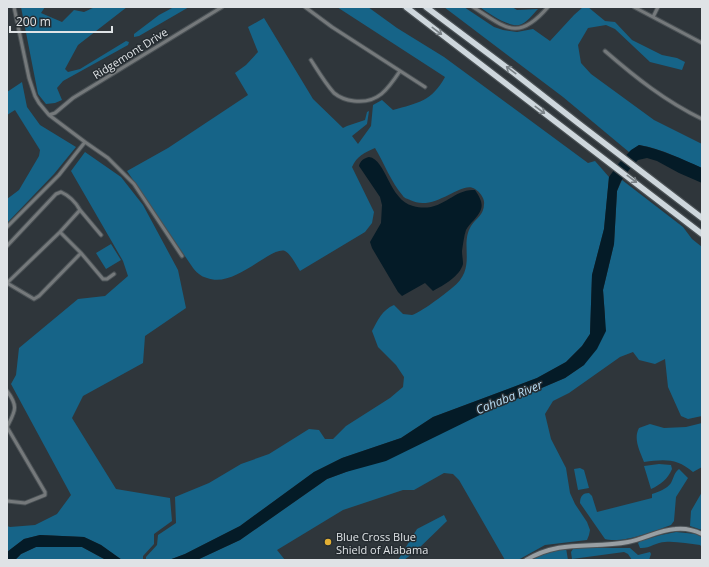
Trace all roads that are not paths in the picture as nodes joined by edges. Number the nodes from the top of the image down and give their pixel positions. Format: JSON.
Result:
{"nodes":[{"id":1,"x":14,"y":7,"type":"edge"},
{"id":2,"x":222,"y":7,"type":"edge"},
{"id":3,"x":305,"y":7,"type":"edge"},
{"id":4,"x":406,"y":7,"type":"edge"},
{"id":5,"x":426,"y":7,"type":"edge"},
{"id":6,"x":474,"y":7,"type":"edge"},
{"id":7,"x":548,"y":7,"type":"edge"},
{"id":8,"x":634,"y":7,"type":"edge"},
{"id":9,"x":658,"y":7,"type":"edge"},
{"id":10,"x":653,"y":17,"type":"junction"},
{"id":11,"x":702,"y":43,"type":"edge"},
{"id":12,"x":605,"y":50,"type":"dead end"},
{"id":13,"x":311,"y":60,"type":"dead end"},
{"id":14,"x":400,"y":71,"type":"junction"},
{"id":15,"x":425,"y":87,"type":"dead end"},
{"id":16,"x":49,"y":115,"type":"junction"},
{"id":17,"x":702,"y":119,"type":"edge"},
{"id":18,"x":85,"y":142,"type":"junction"},
{"id":19,"x":80,"y":210,"type":"junction"},
{"id":20,"x":702,"y":218,"type":"edge"},
{"id":21,"x":7,"y":227,"type":"edge"},
{"id":22,"x":60,"y":232,"type":"junction"},
{"id":23,"x":702,"y":234,"type":"edge"},
{"id":24,"x":101,"y":235,"type":"dead end"},
{"id":25,"x":7,"y":246,"type":"edge"},
{"id":26,"x":81,"y":253,"type":"junction"},
{"id":27,"x":182,"y":256,"type":"dead end"},
{"id":28,"x":114,"y":274,"type":"dead end"},
{"id":29,"x":7,"y":283,"type":"edge"},
{"id":30,"x":7,"y":391,"type":"edge"},
{"id":31,"x":7,"y":427,"type":"edge"},
{"id":32,"x":7,"y":501,"type":"edge"},
{"id":33,"x":702,"y":534,"type":"edge"},
{"id":34,"x":526,"y":560,"type":"edge"}],
"edges":[{"from":1,"to":16,"type":"street"},
{"from":2,"to":16,"type":"street","name":"Ridgemont Drive"},
{"from":3,"to":14,"type":"street"},
{"from":4,"to":23,"type":"highway","one_way":true},
{"from":20,"to":5,"type":"highway","one_way":true},
{"from":6,"to":7,"type":"street"},
{"from":8,"to":10,"type":"street"},
{"from":9,"to":10,"type":"street"},
{"from":10,"to":11,"type":"street"},
{"from":12,"to":17,"type":"street"},
{"from":13,"to":14,"type":"street"},
{"from":14,"to":15,"type":"street"},
{"from":16,"to":18,"type":"street"},
{"from":18,"to":21,"type":"street"},
{"from":18,"to":27,"type":"street"},
{"from":19,"to":22,"type":"street"},
{"from":19,"to":24,"type":"street"},
{"from":19,"to":25,"type":"street"},
{"from":22,"to":26,"type":"street"},
{"from":22,"to":29,"type":"street"},
{"from":26,"to":28,"type":"street"},
{"from":26,"to":29,"type":"street"},
{"from":30,"to":31,"type":"street"},
{"from":31,"to":32,"type":"street"},
{"from":33,"to":34,"type":"street"}]}
